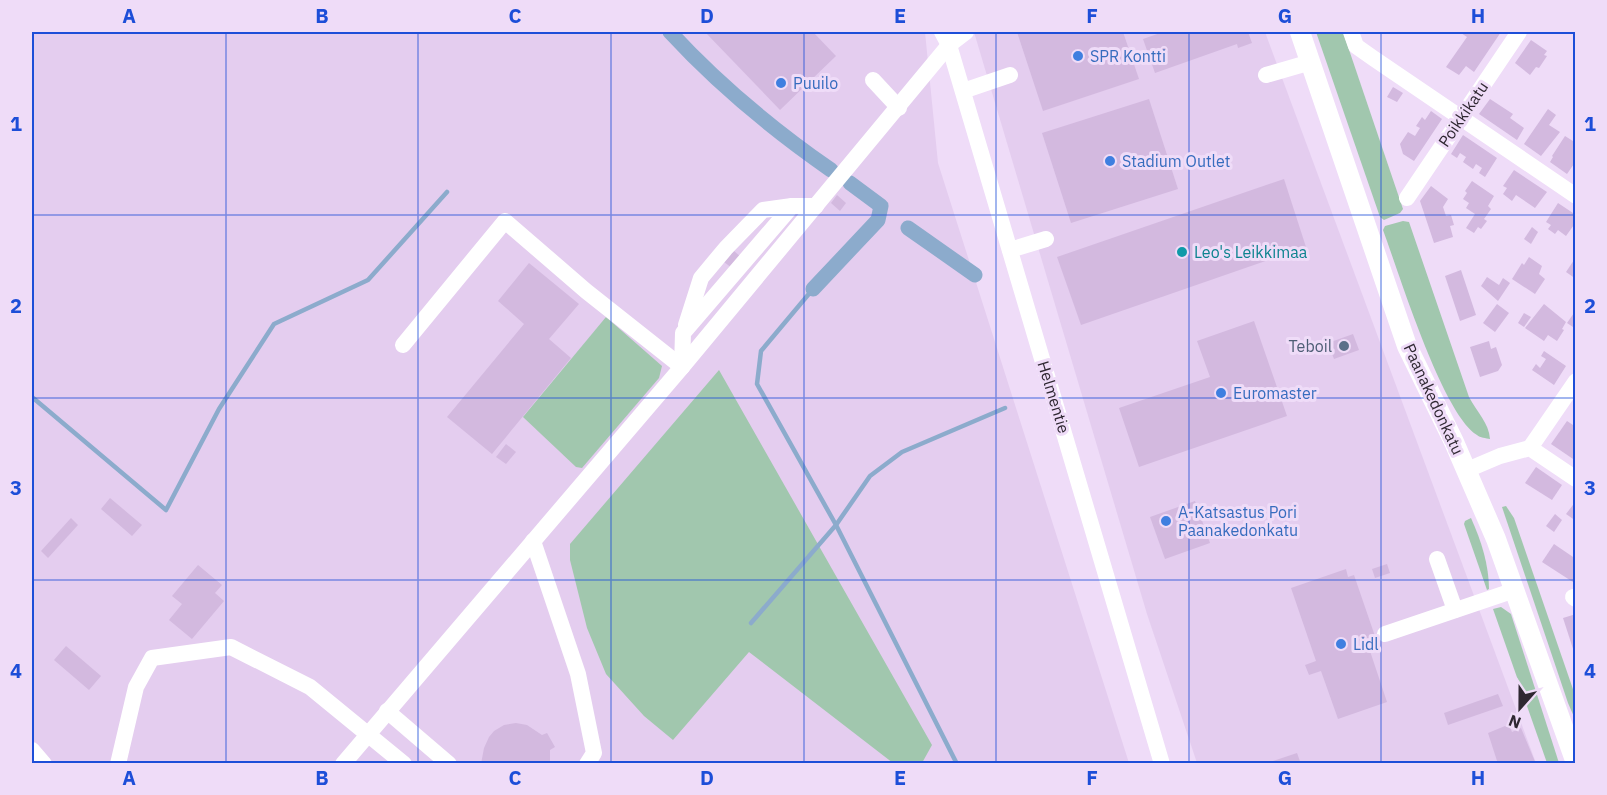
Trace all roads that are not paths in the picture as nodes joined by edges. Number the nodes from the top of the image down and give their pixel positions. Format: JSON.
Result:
{"nodes":[{"id":1,"x":966,"y":32,"type":"edge"},
{"id":2,"x":1300,"y":32,"type":"edge"},
{"id":3,"x":1352,"y":32,"type":"edge"},
{"id":4,"x":1519,"y":32,"type":"edge"},
{"id":5,"x":946,"y":38,"type":"edge"},
{"id":6,"x":1311,"y":63,"type":"junction"},
{"id":7,"x":1010,"y":75,"type":"dead end"},
{"id":8,"x":1266,"y":75,"type":"dead end"},
{"id":9,"x":873,"y":80,"type":"dead end"},
{"id":10,"x":963,"y":91,"type":"junction"},
{"id":11,"x":898,"y":108,"type":"junction"},
{"id":12,"x":1461,"y":118,"type":"junction"},
{"id":13,"x":1575,"y":196,"type":"edge"},
{"id":14,"x":1407,"y":198,"type":"dead end"},
{"id":15,"x":816,"y":206,"type":"junction"},
{"id":16,"x":1046,"y":239,"type":"dead end"},
{"id":17,"x":1010,"y":250,"type":"junction"},
{"id":18,"x":403,"y":345,"type":"dead end"},
{"id":19,"x":682,"y":367,"type":"junction"},
{"id":20,"x":1575,"y":381,"type":"edge"},
{"id":21,"x":1530,"y":448,"type":"junction"},
{"id":22,"x":1467,"y":470,"type":"junction"},
{"id":23,"x":1575,"y":479,"type":"edge"},
{"id":24,"x":533,"y":541,"type":"junction"},
{"id":25,"x":1437,"y":559,"type":"dead end"},
{"id":26,"x":1515,"y":590,"type":"junction"},
{"id":27,"x":1455,"y":610,"type":"junction"},
{"id":28,"x":1385,"y":634,"type":"dead end"},
{"id":29,"x":387,"y":711,"type":"junction"},
{"id":30,"x":368,"y":734,"type":"junction"},
{"id":31,"x":32,"y":750,"type":"edge"},
{"id":32,"x":1575,"y":763,"type":"edge"},
{"id":33,"x":44,"y":764,"type":"edge"},
{"id":34,"x":118,"y":764,"type":"edge"},
{"id":35,"x":343,"y":764,"type":"edge"},
{"id":36,"x":404,"y":764,"type":"edge"},
{"id":37,"x":449,"y":764,"type":"edge"},
{"id":38,"x":587,"y":764,"type":"edge"},
{"id":39,"x":1162,"y":764,"type":"edge"}],
"edges":[{"from":1,"to":5,"type":"street"},
{"from":2,"to":6,"type":"main road","name":"Paanakedonkatu"},
{"from":3,"to":12,"type":"street"},
{"from":4,"to":12,"type":"street","name":"Poikkikatu"},
{"from":5,"to":10,"type":"street","name":"Helmentie"},
{"from":5,"to":11,"type":"street"},
{"from":6,"to":8,"type":"street"},
{"from":6,"to":22,"type":"main road","name":"Paanakedonkatu"},
{"from":7,"to":10,"type":"street"},
{"from":9,"to":11,"type":"street"},
{"from":10,"to":17,"type":"street","name":"Helmentie"},
{"from":11,"to":15,"type":"street"},
{"from":12,"to":13,"type":"street"},
{"from":12,"to":14,"type":"street","name":"Poikkikatu"},
{"from":15,"to":19,"type":"street"},
{"from":15,"to":19,"type":"street"},
{"from":16,"to":17,"type":"street"},
{"from":17,"to":39,"type":"street","name":"Helmentie"},
{"from":18,"to":19,"type":"street"},
{"from":19,"to":24,"type":"street"},
{"from":20,"to":21,"type":"street"},
{"from":21,"to":22,"type":"street"},
{"from":21,"to":23,"type":"street"},
{"from":22,"to":26,"type":"main road","name":"Paanakedonkatu"},
{"from":24,"to":29,"type":"street"},
{"from":24,"to":38,"type":"street"},
{"from":25,"to":27,"type":"street"},
{"from":26,"to":27,"type":"street"},
{"from":26,"to":32,"type":"main road","name":"Paanakedonkatu"},
{"from":27,"to":28,"type":"street"},
{"from":29,"to":30,"type":"street"},
{"from":29,"to":37,"type":"street"},
{"from":30,"to":34,"type":"street"},
{"from":30,"to":35,"type":"street"},
{"from":30,"to":36,"type":"street"},
{"from":31,"to":33,"type":"street"}]}
